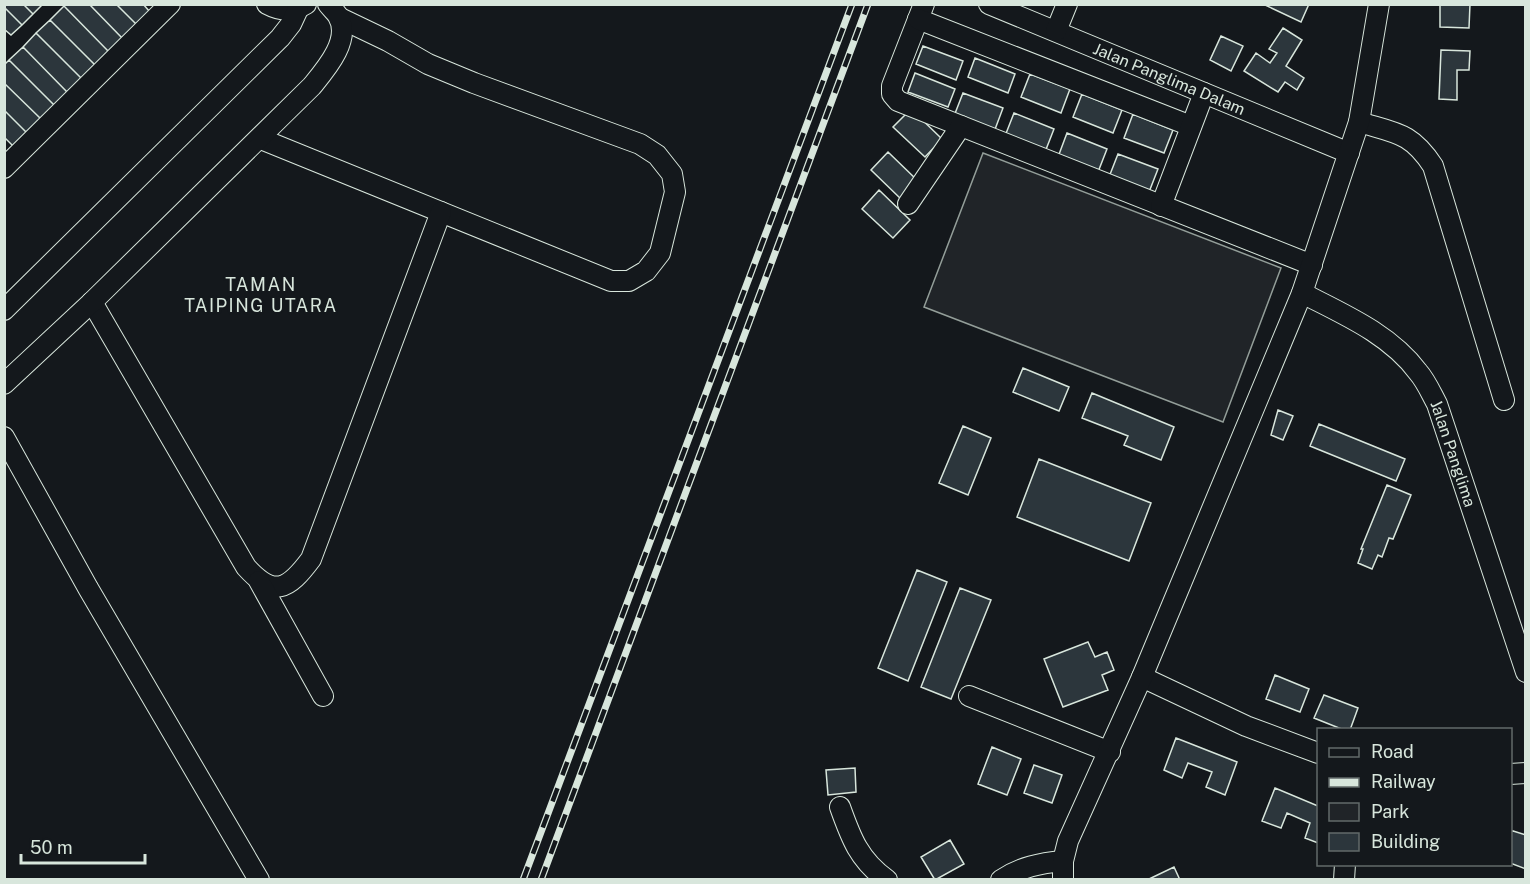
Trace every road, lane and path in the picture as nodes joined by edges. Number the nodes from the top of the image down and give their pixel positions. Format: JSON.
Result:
{"nodes":[{"id":1,"x":170,"y":4,"type":"edge"},
{"id":2,"x":267,"y":4,"type":"edge"},
{"id":3,"x":989,"y":4,"type":"edge"},
{"id":4,"x":1067,"y":4,"type":"edge"},
{"id":5,"x":1379,"y":4,"type":"edge"},
{"id":6,"x":302,"y":7,"type":"edge"},
{"id":7,"x":334,"y":11,"type":"edge"},
{"id":8,"x":921,"y":12,"type":"edge"},
{"id":9,"x":1056,"y":31,"type":"junction"},
{"id":10,"x":1204,"y":93,"type":"junction"},
{"id":11,"x":1359,"y":122,"type":"junction"},
{"id":12,"x":960,"y":126,"type":"junction"},
{"id":13,"x":1191,"y":126,"type":"junction"},
{"id":14,"x":261,"y":139,"type":"junction"},
{"id":15,"x":1349,"y":153,"type":"junction"},
{"id":16,"x":4,"y":168,"type":"edge"},
{"id":17,"x":908,"y":204,"type":"dead end"},
{"id":18,"x":1161,"y":206,"type":"junction"},
{"id":19,"x":441,"y":212,"type":"junction"},
{"id":20,"x":1312,"y":265,"type":"junction"},
{"id":21,"x":1302,"y":293,"type":"junction"},
{"id":22,"x":92,"y":302,"type":"junction"},
{"id":23,"x":4,"y":309,"type":"edge"},
{"id":24,"x":4,"y":384,"type":"edge"},
{"id":25,"x":1504,"y":400,"type":"dead end"},
{"id":26,"x":4,"y":437,"type":"edge"},
{"id":27,"x":259,"y":581,"type":"junction"},
{"id":28,"x":1526,"y":672,"type":"edge"},
{"id":29,"x":1142,"y":677,"type":"junction"},
{"id":30,"x":323,"y":696,"type":"dead end"},
{"id":31,"x":969,"y":696,"type":"dead end"},
{"id":32,"x":1110,"y":752,"type":"junction"},
{"id":33,"x":1317,"y":753,"type":"edge"},
{"id":34,"x":840,"y":807,"type":"dead end"},
{"id":35,"x":1063,"y":870,"type":"edge"},
{"id":36,"x":259,"y":879,"type":"edge"},
{"id":37,"x":887,"y":879,"type":"edge"},
{"id":38,"x":1001,"y":879,"type":"edge"}],
"edges":[{"from":1,"to":16,"type":"street"},
{"from":2,"to":6,"type":"street"},
{"from":3,"to":9,"type":"street","name":"Jalan Panglima Dalam"},
{"from":4,"to":9,"type":"street"},
{"from":5,"to":11,"type":"street"},
{"from":6,"to":23,"type":"street"},
{"from":7,"to":14,"type":"street"},
{"from":7,"to":19,"type":"street"},
{"from":8,"to":12,"type":"street"},
{"from":8,"to":13,"type":"street"},
{"from":9,"to":10,"type":"street","name":"Jalan Panglima Dalam"},
{"from":10,"to":13,"type":"street"},
{"from":10,"to":15,"type":"street","name":"Jalan Panglima Dalam"},
{"from":11,"to":15,"type":"street"},
{"from":11,"to":25,"type":"street"},
{"from":12,"to":17,"type":"street"},
{"from":12,"to":18,"type":"street"},
{"from":13,"to":18,"type":"street"},
{"from":14,"to":19,"type":"street"},
{"from":14,"to":22,"type":"street"},
{"from":15,"to":20,"type":"street"},
{"from":18,"to":20,"type":"street"},
{"from":19,"to":27,"type":"street"},
{"from":20,"to":21,"type":"street"},
{"from":21,"to":28,"type":"street","name":"Jalan Panglima"},
{"from":21,"to":29,"type":"street"},
{"from":22,"to":24,"type":"street"},
{"from":22,"to":27,"type":"street"},
{"from":26,"to":36,"type":"street"},
{"from":27,"to":30,"type":"street"},
{"from":29,"to":32,"type":"street"},
{"from":29,"to":33,"type":"street"},
{"from":31,"to":32,"type":"street"},
{"from":32,"to":35,"type":"street"},
{"from":34,"to":37,"type":"street"},
{"from":35,"to":38,"type":"street"}]}
